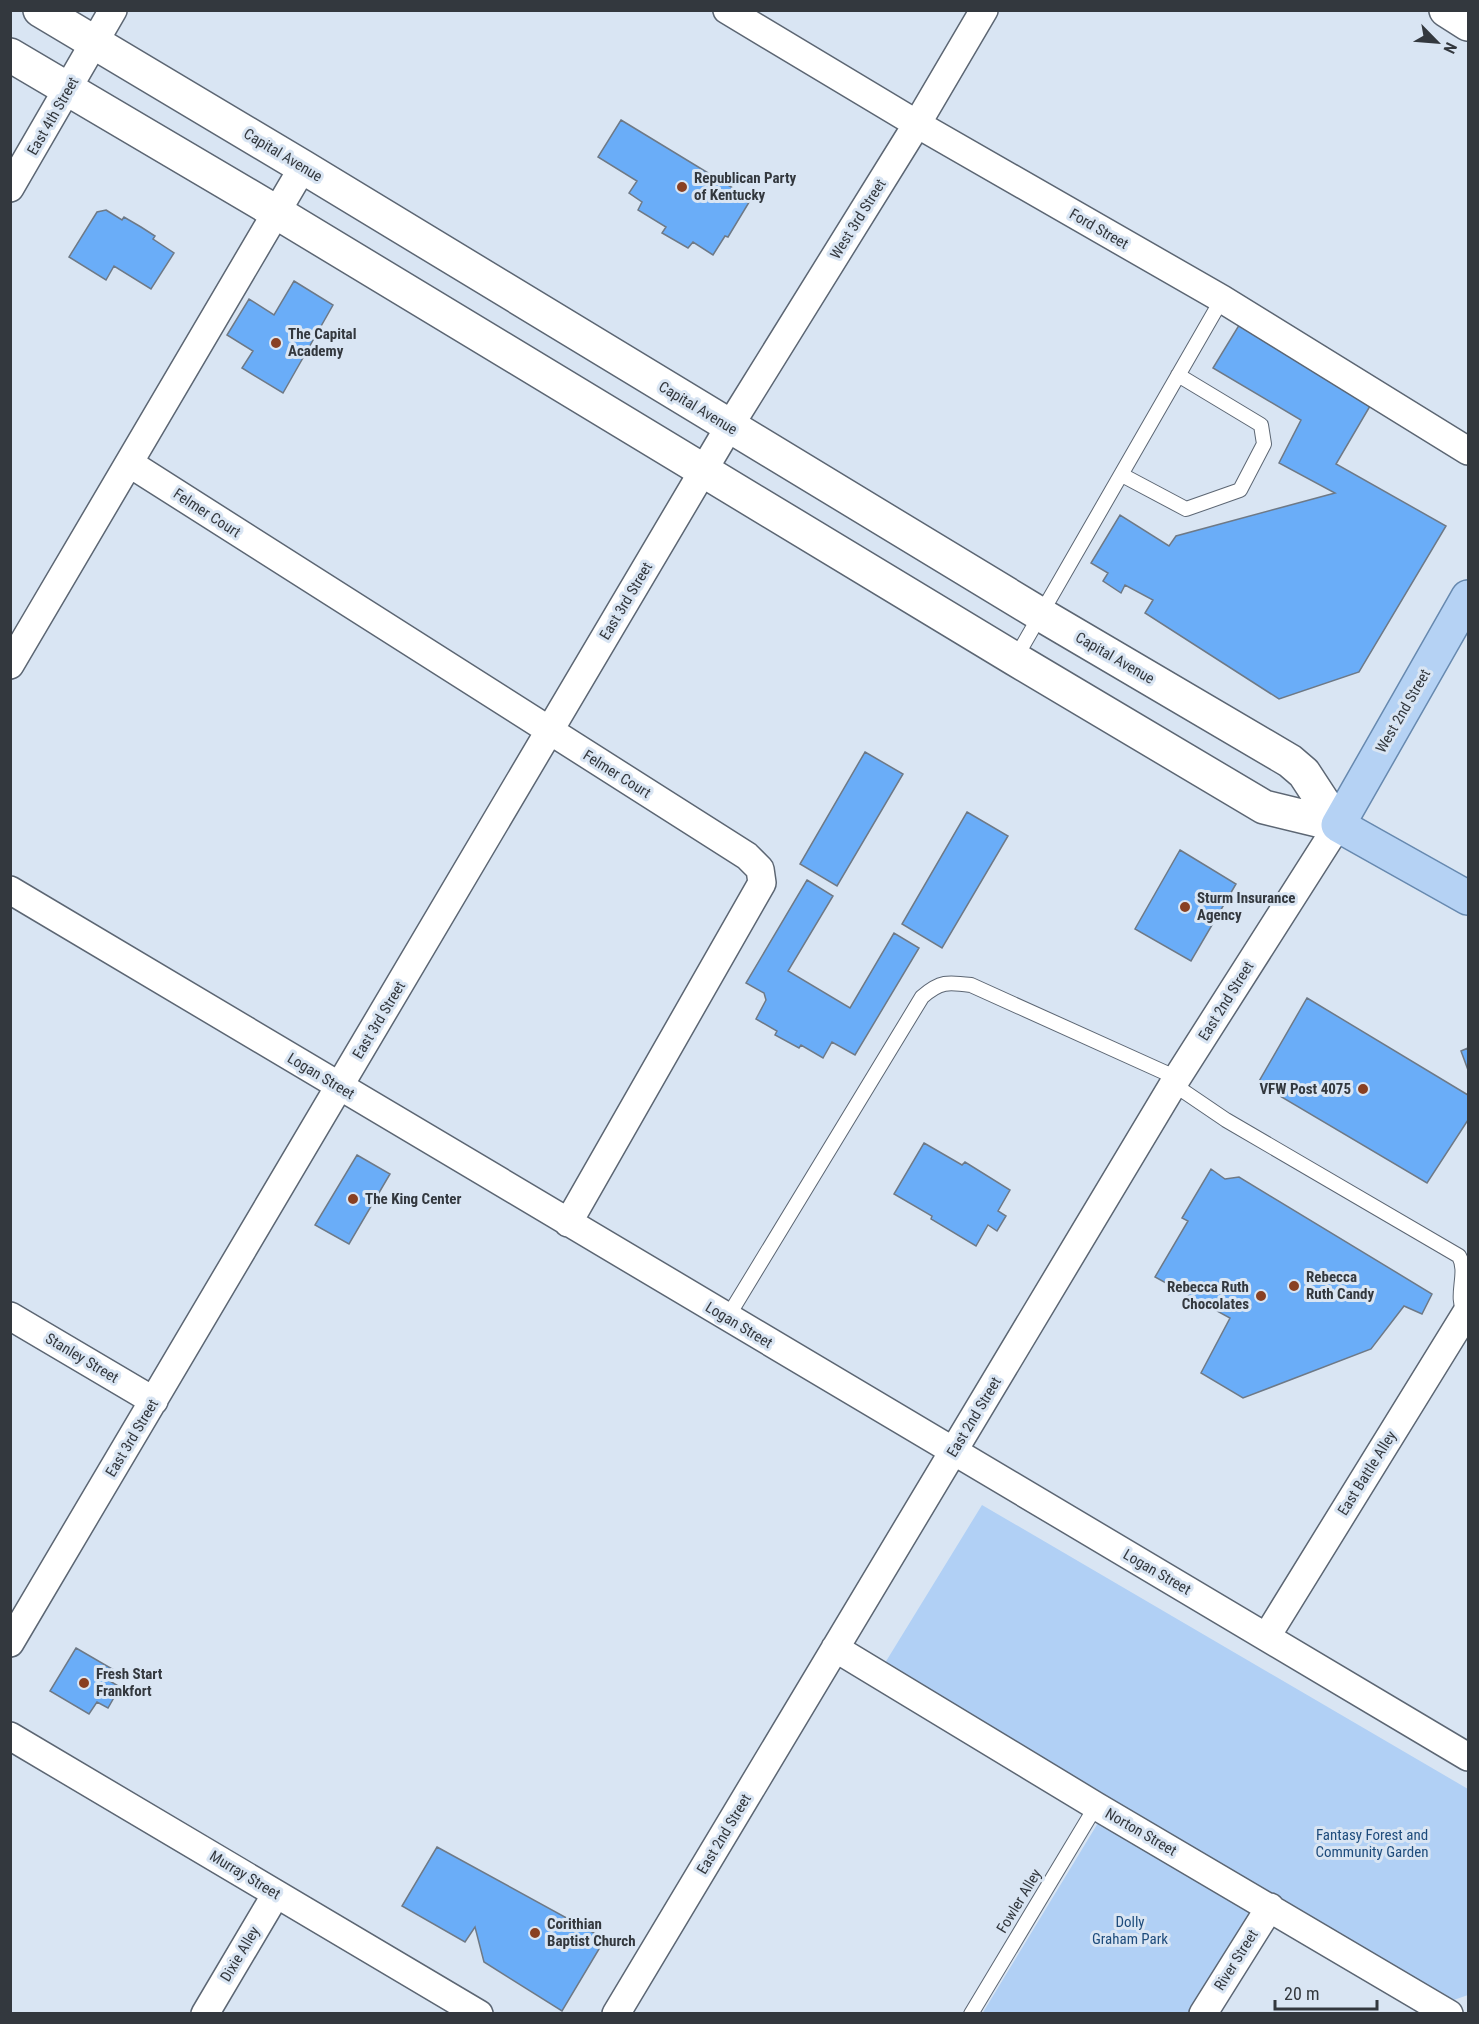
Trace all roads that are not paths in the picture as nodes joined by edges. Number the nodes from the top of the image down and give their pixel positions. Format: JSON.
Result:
{"nodes":[{"id":1,"x":40,"y":10,"type":"edge"},
{"id":2,"x":113,"y":10,"type":"edge"},
{"id":3,"x":984,"y":10,"type":"edge"},
{"id":4,"x":1446,"y":10,"type":"edge"},
{"id":5,"x":729,"y":11,"type":"edge"},
{"id":6,"x":1468,"y":24,"type":"edge"},
{"id":7,"x":94,"y":43,"type":"junction"},
{"id":8,"x":10,"y":55,"type":"edge"},
{"id":9,"x":69,"y":91,"type":"junction"},
{"id":10,"x":917,"y":124,"type":"junction"},
{"id":11,"x":303,"y":167,"type":"junction"},
{"id":12,"x":10,"y":188,"type":"edge"},
{"id":13,"x":276,"y":212,"type":"junction"},
{"id":14,"x":1222,"y":299,"type":"junction"},
{"id":15,"x":1178,"y":375,"type":"junction"},
{"id":16,"x":729,"y":427,"type":"junction"},
{"id":17,"x":1468,"y":451,"type":"edge"},
{"id":18,"x":129,"y":463,"type":"junction"},
{"id":19,"x":703,"y":471,"type":"junction"},
{"id":20,"x":1122,"y":475,"type":"junction"},
{"id":21,"x":1468,"y":597,"type":"edge"},
{"id":22,"x":1040,"y":614,"type":"junction"},
{"id":23,"x":1015,"y":659,"type":"junction"},
{"id":24,"x":10,"y":665,"type":"edge"},
{"id":25,"x":549,"y":731,"type":"junction"},
{"id":26,"x":1338,"y":825,"type":"junction"},
{"id":27,"x":10,"y":890,"type":"edge"},
{"id":28,"x":1468,"y":898,"type":"edge"},
{"id":29,"x":1175,"y":1081,"type":"junction"},
{"id":30,"x":339,"y":1087,"type":"junction"},
{"id":31,"x":568,"y":1223,"type":"junction"},
{"id":32,"x":1467,"y":1312,"type":"edge"},
{"id":33,"x":10,"y":1316,"type":"edge"},
{"id":34,"x":727,"y":1318,"type":"junction"},
{"id":35,"x":154,"y":1401,"type":"junction"},
{"id":36,"x":953,"y":1452,"type":"junction"},
{"id":37,"x":1267,"y":1636,"type":"junction"},
{"id":38,"x":10,"y":1643,"type":"edge"},
{"id":39,"x":835,"y":1648,"type":"junction"},
{"id":40,"x":10,"y":1736,"type":"edge"},
{"id":41,"x":1468,"y":1757,"type":"edge"},
{"id":42,"x":1096,"y":1806,"type":"junction"},
{"id":43,"x":276,"y":1894,"type":"junction"},
{"id":44,"x":1270,"y":1907,"type":"junction"},
{"id":45,"x":1468,"y":2012,"type":"edge"},
{"id":46,"x":204,"y":2013,"type":"edge"},
{"id":47,"x":479,"y":2013,"type":"edge"},
{"id":48,"x":616,"y":2013,"type":"edge"},
{"id":49,"x":971,"y":2013,"type":"edge"},
{"id":50,"x":1203,"y":2013,"type":"edge"},
{"id":51,"x":1449,"y":2013,"type":"edge"},
{"id":52,"x":1458,"y":2013,"type":"edge"}],
"edges":[{"from":1,"to":7,"type":"main road","name":"Capital Avenue"},
{"from":2,"to":7,"type":"street","name":"East 4th Street"},
{"from":3,"to":10,"type":"street","name":"West 3rd Street"},
{"from":4,"to":6,"type":"main road"},
{"from":5,"to":10,"type":"street","name":"Ford Street"},
{"from":7,"to":9,"type":"street","name":"East 4th Street"},
{"from":7,"to":11,"type":"main road","name":"Capital Avenue"},
{"from":8,"to":9,"type":"main road","name":"Capital Avenue"},
{"from":9,"to":12,"type":"street","name":"East 4th Street"},
{"from":9,"to":13,"type":"main road","name":"Capital Avenue"},
{"from":10,"to":14,"type":"street","name":"Ford Street"},
{"from":10,"to":16,"type":"street","name":"West 3rd Street"},
{"from":11,"to":13,"type":"street"},
{"from":11,"to":16,"type":"main road","name":"Capital Avenue"},
{"from":13,"to":18,"type":"street"},
{"from":13,"to":19,"type":"main road","name":"Capital Avenue"},
{"from":14,"to":15,"type":"lane"},
{"from":14,"to":17,"type":"street","name":"Ford Street"},
{"from":15,"to":20,"type":"lane"},
{"from":15,"to":20,"type":"lane"},
{"from":16,"to":19,"type":"street","name":"East 3rd Street"},
{"from":16,"to":22,"type":"main road","name":"Capital Avenue"},
{"from":18,"to":24,"type":"street"},
{"from":18,"to":25,"type":"street","name":"Felmer Court"},
{"from":19,"to":23,"type":"main road","name":"Capital Avenue"},
{"from":19,"to":25,"type":"street","name":"East 3rd Street"},
{"from":20,"to":22,"type":"lane"},
{"from":21,"to":26,"type":"main road","name":"West 2nd Street"},
{"from":22,"to":23,"type":"lane"},
{"from":22,"to":26,"type":"main road","name":"Capital Avenue"},
{"from":23,"to":26,"type":"main road","name":"Capital Avenue"},
{"from":25,"to":30,"type":"street","name":"East 3rd Street"},
{"from":25,"to":31,"type":"street","name":"Felmer Court"},
{"from":26,"to":28,"type":"main road","name":"Capital Avenue"},
{"from":26,"to":29,"type":"street","name":"East 2nd Street"},
{"from":27,"to":30,"type":"street","name":"Logan Street"},
{"from":29,"to":32,"type":"lane"},
{"from":29,"to":34,"type":"lane"},
{"from":29,"to":36,"type":"street","name":"East 2nd Street"},
{"from":30,"to":31,"type":"street","name":"Logan Street"},
{"from":30,"to":35,"type":"street","name":"East 3rd Street"},
{"from":31,"to":34,"type":"street","name":"Logan Street"},
{"from":32,"to":37,"type":"street","name":"East Battle Alley"},
{"from":33,"to":35,"type":"street","name":"Stanley Street"},
{"from":34,"to":36,"type":"street","name":"Logan Street"},
{"from":35,"to":38,"type":"street","name":"East 3rd Street"},
{"from":36,"to":37,"type":"street","name":"Logan Street"},
{"from":36,"to":39,"type":"street","name":"East 2nd Street"},
{"from":37,"to":41,"type":"street","name":"Logan Street"},
{"from":39,"to":42,"type":"street","name":"Norton Street"},
{"from":39,"to":48,"type":"street","name":"East 2nd Street"},
{"from":40,"to":43,"type":"street","name":"Murray Street"},
{"from":42,"to":44,"type":"street","name":"Norton Street"},
{"from":42,"to":49,"type":"lane","name":"Fowler Alley"},
{"from":43,"to":46,"type":"street","name":"Dixie Alley"},
{"from":43,"to":47,"type":"street","name":"Murray Street"},
{"from":44,"to":50,"type":"street","name":"River Street"},
{"from":44,"to":51,"type":"street","name":"Norton Street"},
{"from":45,"to":52,"type":"street"}]}
